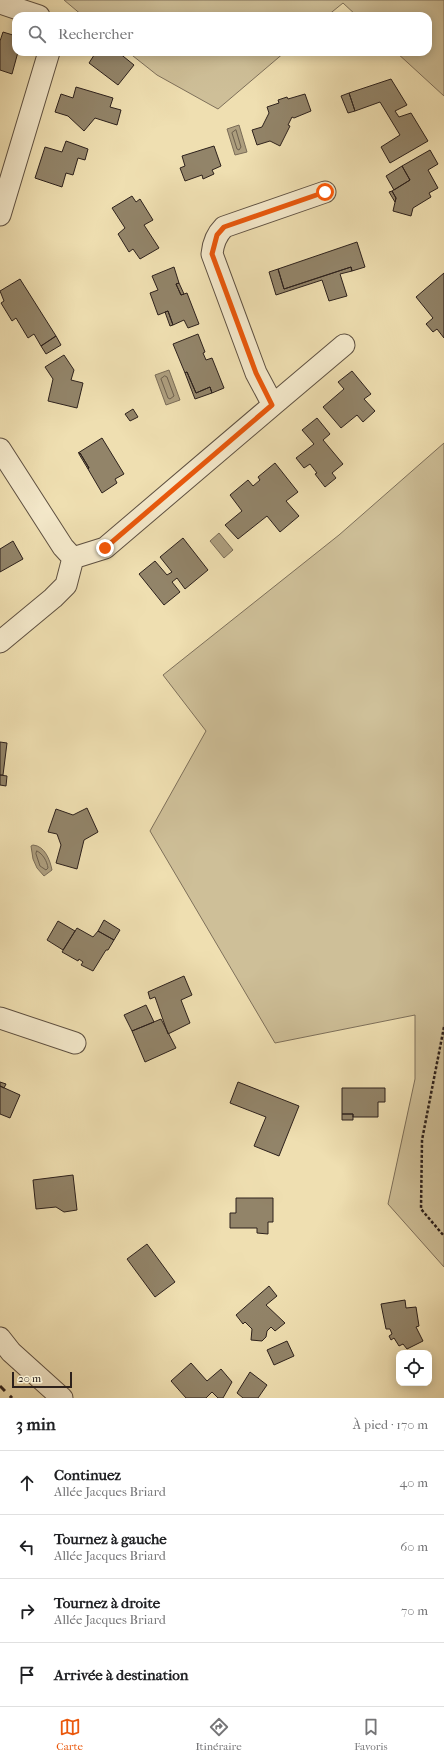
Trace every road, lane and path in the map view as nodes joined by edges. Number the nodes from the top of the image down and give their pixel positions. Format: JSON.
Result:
{"nodes":[{"id":1,"x":0,"y":3,"type":"edge"},
{"id":2,"x":26,"y":12,"type":"edge"},
{"id":3,"x":49,"y":56,"type":"edge"},
{"id":4,"x":325,"y":192,"type":"dead end"},
{"id":5,"x":0,"y":215,"type":"edge"},
{"id":6,"x":344,"y":345,"type":"dead end"},
{"id":7,"x":272,"y":405,"type":"junction"},
{"id":8,"x":0,"y":448,"type":"edge"},
{"id":9,"x":73,"y":558,"type":"junction"},
{"id":10,"x":0,"y":642,"type":"edge"},
{"id":11,"x":0,"y":1018,"type":"edge"},
{"id":12,"x":444,"y":1027,"type":"edge"},
{"id":13,"x":75,"y":1043,"type":"dead end"},
{"id":14,"x":444,"y":1236,"type":"edge"},
{"id":15,"x":0,"y":1338,"type":"edge"},
{"id":16,"x":62,"y":1398,"type":"edge"}],
"edges":[{"from":1,"to":2,"type":"street"},
{"from":3,"to":5,"type":"street"},
{"from":4,"to":7,"type":"street"},
{"from":6,"to":7,"type":"street"},
{"from":7,"to":9,"type":"street"},
{"from":8,"to":9,"type":"street"},
{"from":9,"to":10,"type":"street"},
{"from":11,"to":13,"type":"street"},
{"from":12,"to":14,"type":"path"},
{"from":15,"to":16,"type":"street"}]}
